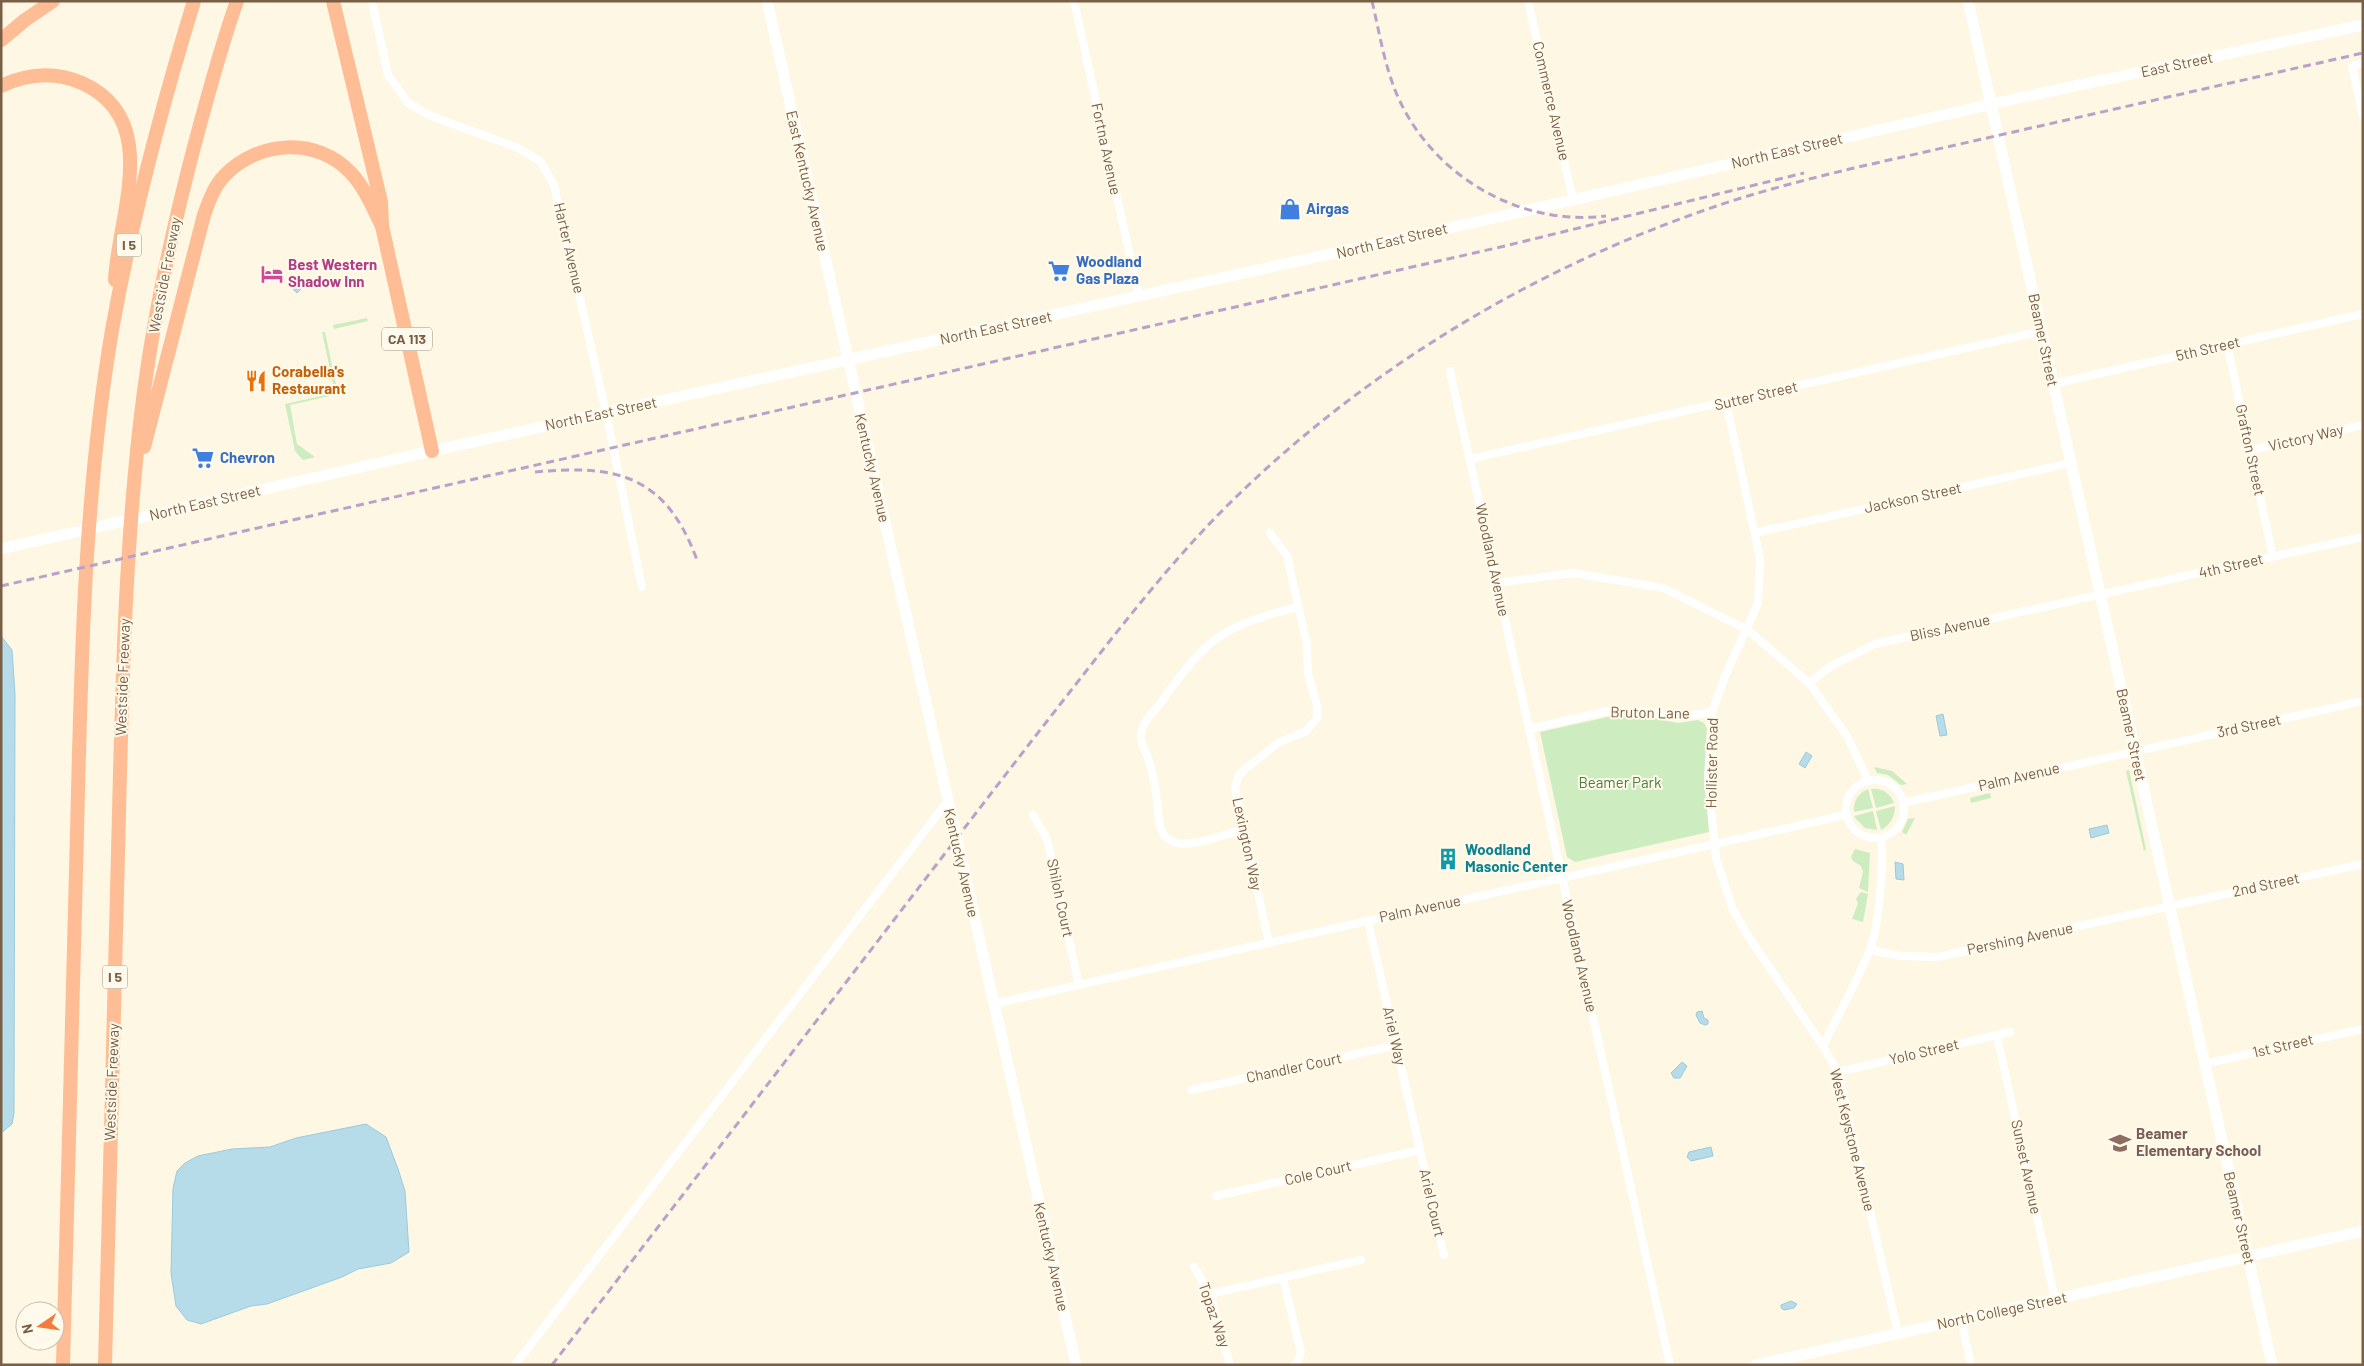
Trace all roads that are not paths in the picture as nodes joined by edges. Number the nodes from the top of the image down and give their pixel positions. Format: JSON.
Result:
{"nodes":[{"id":1,"x":53,"y":1,"type":"edge"},
{"id":2,"x":194,"y":1,"type":"edge"},
{"id":3,"x":237,"y":1,"type":"edge"},
{"id":4,"x":333,"y":1,"type":"edge"},
{"id":5,"x":372,"y":1,"type":"edge"},
{"id":6,"x":767,"y":1,"type":"edge"},
{"id":7,"x":1074,"y":1,"type":"edge"},
{"id":8,"x":1528,"y":1,"type":"edge"},
{"id":9,"x":1968,"y":1,"type":"edge"},
{"id":10,"x":2363,"y":25,"type":"edge"},
{"id":11,"x":1,"y":40,"type":"edge"},
{"id":12,"x":2363,"y":63,"type":"edge"},
{"id":13,"x":1,"y":86,"type":"edge"},
{"id":14,"x":1991,"y":105,"type":"junction"},
{"id":15,"x":2363,"y":116,"type":"edge"},
{"id":16,"x":1573,"y":200,"type":"junction"},
{"id":17,"x":382,"y":226,"type":"junction"},
{"id":18,"x":1139,"y":298,"type":"junction"},
{"id":19,"x":2363,"y":314,"type":"edge"},
{"id":20,"x":2042,"y":331,"type":"junction"},
{"id":21,"x":112,"y":332,"type":"junction"},
{"id":22,"x":2227,"y":344,"type":"junction"},
{"id":23,"x":848,"y":360,"type":"junction"},
{"id":24,"x":1450,"y":371,"type":"dead end"},
{"id":25,"x":2053,"y":384,"type":"junction"},
{"id":26,"x":1726,"y":402,"type":"junction"},
{"id":27,"x":606,"y":413,"type":"junction"},
{"id":28,"x":2363,"y":425,"type":"edge"},
{"id":29,"x":2250,"y":450,"type":"junction"},
{"id":30,"x":432,"y":451,"type":"junction"},
{"id":31,"x":1470,"y":459,"type":"junction"},
{"id":32,"x":2071,"y":463,"type":"junction"},
{"id":33,"x":136,"y":469,"type":"junction"},
{"id":34,"x":1755,"y":532,"type":"junction"},
{"id":35,"x":1270,"y":533,"type":"dead end"},
{"id":36,"x":2363,"y":537,"type":"edge"},
{"id":37,"x":1,"y":549,"type":"edge"},
{"id":38,"x":2273,"y":557,"type":"junction"},
{"id":39,"x":1498,"y":583,"type":"junction"},
{"id":40,"x":642,"y":587,"type":"dead end"},
{"id":41,"x":2100,"y":595,"type":"junction"},
{"id":42,"x":1298,"y":607,"type":"junction"},
{"id":43,"x":1748,"y":630,"type":"junction"},
{"id":44,"x":1809,"y":683,"type":"junction"},
{"id":45,"x":2363,"y":701,"type":"edge"},
{"id":46,"x":1712,"y":712,"type":"junction"},
{"id":47,"x":1529,"y":729,"type":"junction"},
{"id":48,"x":2135,"y":752,"type":"junction"},
{"id":49,"x":1868,"y":780,"type":"junction"},
{"id":50,"x":947,"y":802,"type":"junction"},
{"id":51,"x":1903,"y":803,"type":"junction"},
{"id":52,"x":1033,"y":815,"type":"dead end"},
{"id":53,"x":1846,"y":815,"type":"junction"},
{"id":54,"x":1243,"y":830,"type":"junction"},
{"id":55,"x":1881,"y":837,"type":"junction"},
{"id":56,"x":1714,"y":844,"type":"junction"},
{"id":57,"x":2363,"y":864,"type":"edge"},
{"id":58,"x":1562,"y":878,"type":"junction"},
{"id":59,"x":2169,"y":907,"type":"junction"},
{"id":60,"x":1368,"y":921,"type":"junction"},
{"id":61,"x":1269,"y":943,"type":"junction"},
{"id":62,"x":1870,"y":950,"type":"junction"},
{"id":63,"x":1079,"y":985,"type":"junction"},
{"id":64,"x":993,"y":1004,"type":"junction"},
{"id":65,"x":2363,"y":1029,"type":"edge"},
{"id":66,"x":2010,"y":1032,"type":"dead end"},
{"id":67,"x":1997,"y":1036,"type":"junction"},
{"id":68,"x":1397,"y":1045,"type":"junction"},
{"id":69,"x":1823,"y":1046,"type":"junction"},
{"id":70,"x":2204,"y":1064,"type":"junction"},
{"id":71,"x":1838,"y":1072,"type":"junction"},
{"id":72,"x":1192,"y":1090,"type":"dead end"},
{"id":73,"x":1420,"y":1150,"type":"junction"},
{"id":74,"x":1216,"y":1196,"type":"dead end"},
{"id":75,"x":2363,"y":1231,"type":"edge"},
{"id":76,"x":1444,"y":1255,"type":"dead end"},
{"id":77,"x":2247,"y":1256,"type":"junction"},
{"id":78,"x":1361,"y":1260,"type":"dead end"},
{"id":79,"x":1194,"y":1267,"type":"dead end"},
{"id":80,"x":1283,"y":1278,"type":"junction"},
{"id":81,"x":1210,"y":1294,"type":"junction"},
{"id":82,"x":2055,"y":1299,"type":"junction"},
{"id":83,"x":1962,"y":1319,"type":"junction"},
{"id":84,"x":1898,"y":1334,"type":"junction"},
{"id":85,"x":64,"y":1365,"type":"edge"},
{"id":86,"x":105,"y":1365,"type":"edge"},
{"id":87,"x":515,"y":1365,"type":"edge"},
{"id":88,"x":1076,"y":1365,"type":"edge"},
{"id":89,"x":1230,"y":1365,"type":"edge"},
{"id":90,"x":1294,"y":1365,"type":"edge"},
{"id":91,"x":1670,"y":1365,"type":"edge"},
{"id":92,"x":1756,"y":1365,"type":"edge"},
{"id":93,"x":1971,"y":1365,"type":"edge"},
{"id":94,"x":2272,"y":1365,"type":"edge"}],
"edges":[{"from":1,"to":11,"type":"highway"},
{"from":2,"to":21,"type":"highway","number":"I 5"},
{"from":3,"to":33,"type":"highway","name":"Westside Freeway","number":"I 5"},
{"from":4,"to":17,"type":"highway","number":"CA 113"},
{"from":5,"to":27,"type":"street","name":"Harter Avenue"},
{"from":6,"to":23,"type":"street","name":"East Kentucky Avenue"},
{"from":7,"to":18,"type":"street","name":"Fortna Avenue"},
{"from":8,"to":16,"type":"street","name":"Commerce Avenue"},
{"from":9,"to":14,"type":"street","name":"Beamer Street"},
{"from":10,"to":14,"type":"street","name":"East Street"},
{"from":12,"to":15,"type":"street"},
{"from":13,"to":21,"type":"highway"},
{"from":14,"to":16,"type":"street","name":"North East Street"},
{"from":14,"to":20,"type":"street","name":"Beamer Street"},
{"from":16,"to":18,"type":"street","name":"North East Street"},
{"from":17,"to":30,"type":"highway","number":"CA 113"},
{"from":17,"to":33,"type":"highway"},
{"from":18,"to":23,"type":"street","name":"North East Street"},
{"from":19,"to":22,"type":"street","name":"5th Street"},
{"from":20,"to":25,"type":"street","name":"Beamer Street"},
{"from":20,"to":26,"type":"street","name":"Sutter Street"},
{"from":21,"to":85,"type":"highway","number":"I 5"},
{"from":22,"to":25,"type":"street","name":"5th Street"},
{"from":22,"to":29,"type":"street","name":"Grafton Street"},
{"from":23,"to":27,"type":"street","name":"North East Street"},
{"from":23,"to":50,"type":"street","name":"Kentucky Avenue"},
{"from":24,"to":31,"type":"street","name":"Woodland Avenue"},
{"from":25,"to":32,"type":"street","name":"Beamer Street"},
{"from":26,"to":31,"type":"street","name":"Sutter Street"},
{"from":26,"to":34,"type":"street","name":"Hollister Road"},
{"from":27,"to":30,"type":"street","name":"North East Street"},
{"from":27,"to":40,"type":"street","name":"Harter Avenue"},
{"from":28,"to":29,"type":"street","name":"Victory Way"},
{"from":29,"to":38,"type":"street","name":"Grafton Street"},
{"from":30,"to":37,"type":"street","name":"North East Street"},
{"from":31,"to":39,"type":"street","name":"Woodland Avenue"},
{"from":32,"to":34,"type":"street","name":"Jackson Street"},
{"from":32,"to":41,"type":"street","name":"Beamer Street"},
{"from":33,"to":86,"type":"highway","name":"Westside Freeway","number":"I 5"},
{"from":34,"to":43,"type":"street","name":"Hollister Road"},
{"from":35,"to":42,"type":"street","name":"Lexington Way"},
{"from":36,"to":38,"type":"street","name":"4th Street"},
{"from":38,"to":41,"type":"street","name":"4th Street"},
{"from":39,"to":43,"type":"street"},
{"from":39,"to":47,"type":"street","name":"Woodland Avenue"},
{"from":41,"to":44,"type":"street","name":"Bliss Avenue"},
{"from":41,"to":48,"type":"street","name":"Beamer Street"},
{"from":42,"to":54,"type":"street","name":"Lexington Way"},
{"from":42,"to":54,"type":"street"},
{"from":43,"to":44,"type":"street"},
{"from":43,"to":46,"type":"street","name":"Hollister Road"},
{"from":44,"to":49,"type":"street"},
{"from":45,"to":48,"type":"street","name":"3rd Street"},
{"from":46,"to":47,"type":"street","name":"Bruton Lane"},
{"from":46,"to":56,"type":"street","name":"Hollister Road"},
{"from":47,"to":58,"type":"street","name":"Woodland Avenue"},
{"from":48,"to":51,"type":"street","name":"Palm Avenue"},
{"from":48,"to":59,"type":"street","name":"Beamer Street"},
{"from":49,"to":51,"type":"street"},
{"from":49,"to":53,"type":"street"},
{"from":50,"to":64,"type":"street","name":"Kentucky Avenue"},
{"from":50,"to":87,"type":"street"},
{"from":51,"to":55,"type":"street"},
{"from":52,"to":63,"type":"street","name":"Shiloh Court"},
{"from":53,"to":55,"type":"street"},
{"from":53,"to":56,"type":"street","name":"Palm Avenue"},
{"from":54,"to":61,"type":"street","name":"Lexington Way"},
{"from":55,"to":62,"type":"street"},
{"from":56,"to":58,"type":"street","name":"Palm Avenue"},
{"from":56,"to":69,"type":"street","name":"Hollister Road"},
{"from":57,"to":59,"type":"street","name":"2nd Street"},
{"from":58,"to":60,"type":"street","name":"Palm Avenue"},
{"from":58,"to":91,"type":"street","name":"Woodland Avenue"},
{"from":59,"to":62,"type":"street","name":"Pershing Avenue"},
{"from":59,"to":70,"type":"street","name":"Beamer Street"},
{"from":60,"to":61,"type":"street","name":"Palm Avenue"},
{"from":60,"to":68,"type":"street","name":"Ariel Way"},
{"from":61,"to":63,"type":"street","name":"Palm Avenue"},
{"from":62,"to":69,"type":"street"},
{"from":63,"to":64,"type":"street","name":"Palm Avenue"},
{"from":64,"to":88,"type":"street","name":"Kentucky Avenue"},
{"from":65,"to":70,"type":"street","name":"1st Street"},
{"from":66,"to":67,"type":"street","name":"Yolo Street"},
{"from":67,"to":71,"type":"street","name":"Yolo Street"},
{"from":67,"to":82,"type":"street","name":"Sunset Avenue"},
{"from":68,"to":72,"type":"street","name":"Chandler Court"},
{"from":68,"to":73,"type":"street","name":"Ariel Way"},
{"from":69,"to":71,"type":"street","name":"West Keystone Avenue"},
{"from":70,"to":77,"type":"street","name":"Beamer Street"},
{"from":71,"to":84,"type":"street","name":"West Keystone Avenue"},
{"from":73,"to":74,"type":"street","name":"Cole Court"},
{"from":73,"to":76,"type":"street","name":"Ariel Court"},
{"from":75,"to":77,"type":"street","name":"North College Street"},
{"from":77,"to":82,"type":"street","name":"North College Street"},
{"from":77,"to":94,"type":"street","name":"Beamer Street"},
{"from":78,"to":80,"type":"street"},
{"from":79,"to":81,"type":"street","name":"Topaz Way"},
{"from":80,"to":81,"type":"street"},
{"from":80,"to":90,"type":"street"},
{"from":81,"to":89,"type":"street","name":"Topaz Way"},
{"from":82,"to":83,"type":"street","name":"North College Street"},
{"from":83,"to":84,"type":"street","name":"North College Street"},
{"from":83,"to":93,"type":"street"},
{"from":84,"to":92,"type":"street","name":"North College Street"}]}
